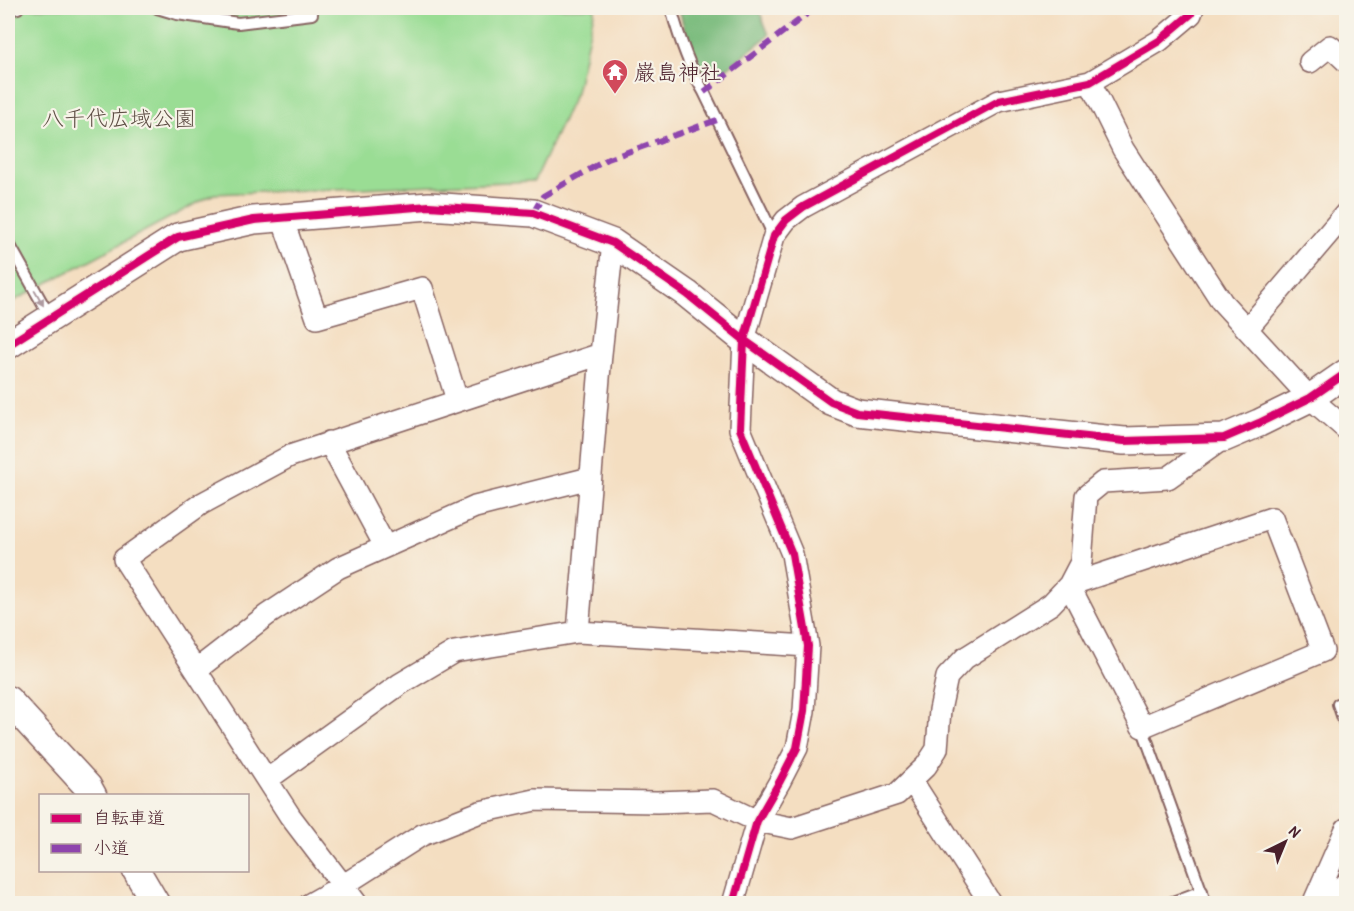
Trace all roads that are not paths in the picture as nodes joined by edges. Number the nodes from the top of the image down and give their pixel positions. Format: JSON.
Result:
{"nodes":[{"id":1,"x":18,"y":8,"type":"edge"},
{"id":2,"x":157,"y":8,"type":"edge"},
{"id":3,"x":671,"y":8,"type":"edge"},
{"id":4,"x":1193,"y":8,"type":"edge"},
{"id":5,"x":312,"y":14,"type":"dead end"},
{"id":6,"x":8,"y":15,"type":"edge"},
{"id":7,"x":1347,"y":61,"type":"edge"},
{"id":8,"x":1311,"y":62,"type":"dead end"},
{"id":9,"x":1090,"y":82,"type":"junction"},
{"id":10,"x":1347,"y":213,"type":"edge"},
{"id":11,"x":282,"y":218,"type":"junction"},
{"id":12,"x":774,"y":236,"type":"junction"},
{"id":13,"x":8,"y":242,"type":"edge"},
{"id":14,"x":613,"y":243,"type":"junction"},
{"id":15,"x":51,"y":318,"type":"junction"},
{"id":16,"x":1246,"y":328,"type":"junction"},
{"id":17,"x":744,"y":340,"type":"junction"},
{"id":18,"x":8,"y":345,"type":"edge"},
{"id":19,"x":601,"y":354,"type":"junction"},
{"id":20,"x":1347,"y":373,"type":"edge"},
{"id":21,"x":1310,"y":398,"type":"junction"},
{"id":22,"x":457,"y":400,"type":"junction"},
{"id":23,"x":1347,"y":429,"type":"edge"},
{"id":24,"x":1224,"y":438,"type":"junction"},
{"id":25,"x":329,"y":442,"type":"junction"},
{"id":26,"x":590,"y":478,"type":"junction"},
{"id":27,"x":385,"y":546,"type":"junction"},
{"id":28,"x":1068,"y":585,"type":"junction"},
{"id":29,"x":578,"y":632,"type":"junction"},
{"id":30,"x":808,"y":646,"type":"junction"},
{"id":31,"x":196,"y":670,"type":"junction"},
{"id":32,"x":8,"y":700,"type":"edge"},
{"id":33,"x":1338,"y":704,"type":"dead end"},
{"id":34,"x":1142,"y":727,"type":"junction"},
{"id":35,"x":1347,"y":727,"type":"edge"},
{"id":36,"x":268,"y":779,"type":"junction"},
{"id":37,"x":912,"y":781,"type":"junction"},
{"id":38,"x":92,"y":794,"type":"edge"},
{"id":39,"x":757,"y":821,"type":"junction"},
{"id":40,"x":1347,"y":829,"type":"edge"},
{"id":41,"x":137,"y":872,"type":"edge"},
{"id":42,"x":342,"y":886,"type":"junction"},
{"id":43,"x":1202,"y":891,"type":"junction"},
{"id":44,"x":1347,"y":891,"type":"edge"},
{"id":45,"x":156,"y":903,"type":"edge"},
{"id":46,"x":310,"y":903,"type":"edge"},
{"id":47,"x":357,"y":903,"type":"edge"},
{"id":48,"x":733,"y":903,"type":"edge"},
{"id":49,"x":991,"y":903,"type":"edge"},
{"id":50,"x":1167,"y":903,"type":"edge"},
{"id":51,"x":1206,"y":903,"type":"edge"},
{"id":52,"x":1313,"y":903,"type":"edge"},
{"id":53,"x":1329,"y":903,"type":"edge"}],
"edges":[{"from":1,"to":6,"type":"lane"},
{"from":2,"to":5,"type":"lane"},
{"from":3,"to":12,"type":"lane"},
{"from":4,"to":9,"type":"street"},
{"from":7,"to":8,"type":"street"},
{"from":9,"to":12,"type":"street"},
{"from":9,"to":16,"type":"street"},
{"from":10,"to":16,"type":"street"},
{"from":11,"to":14,"type":"street"},
{"from":11,"to":15,"type":"street"},
{"from":11,"to":22,"type":"street"},
{"from":12,"to":17,"type":"street"},
{"from":13,"to":15,"type":"lane","one_way":true},
{"from":14,"to":17,"type":"street"},
{"from":14,"to":19,"type":"street"},
{"from":15,"to":18,"type":"street"},
{"from":16,"to":21,"type":"street"},
{"from":17,"to":24,"type":"street"},
{"from":17,"to":30,"type":"street"},
{"from":19,"to":22,"type":"street"},
{"from":19,"to":26,"type":"street"},
{"from":20,"to":21,"type":"street"},
{"from":21,"to":23,"type":"street"},
{"from":21,"to":24,"type":"street"},
{"from":22,"to":25,"type":"street"},
{"from":24,"to":28,"type":"street"},
{"from":25,"to":27,"type":"street"},
{"from":25,"to":31,"type":"street"},
{"from":26,"to":27,"type":"street"},
{"from":26,"to":29,"type":"street"},
{"from":27,"to":31,"type":"street"},
{"from":28,"to":34,"type":"street"},
{"from":28,"to":34,"type":"street"},
{"from":28,"to":37,"type":"street"},
{"from":29,"to":30,"type":"street"},
{"from":29,"to":36,"type":"street"},
{"from":30,"to":39,"type":"street"},
{"from":31,"to":36,"type":"street"},
{"from":32,"to":38,"type":"street"},
{"from":33,"to":35,"type":"lane"},
{"from":34,"to":43,"type":"lane"},
{"from":36,"to":42,"type":"street"},
{"from":37,"to":39,"type":"street"},
{"from":37,"to":49,"type":"street"},
{"from":39,"to":42,"type":"street"},
{"from":39,"to":48,"type":"street"},
{"from":40,"to":52,"type":"street"},
{"from":41,"to":45,"type":"street"},
{"from":42,"to":46,"type":"street"},
{"from":42,"to":47,"type":"street"},
{"from":43,"to":50,"type":"lane"},
{"from":43,"to":51,"type":"lane"},
{"from":44,"to":53,"type":"highway"}]}
